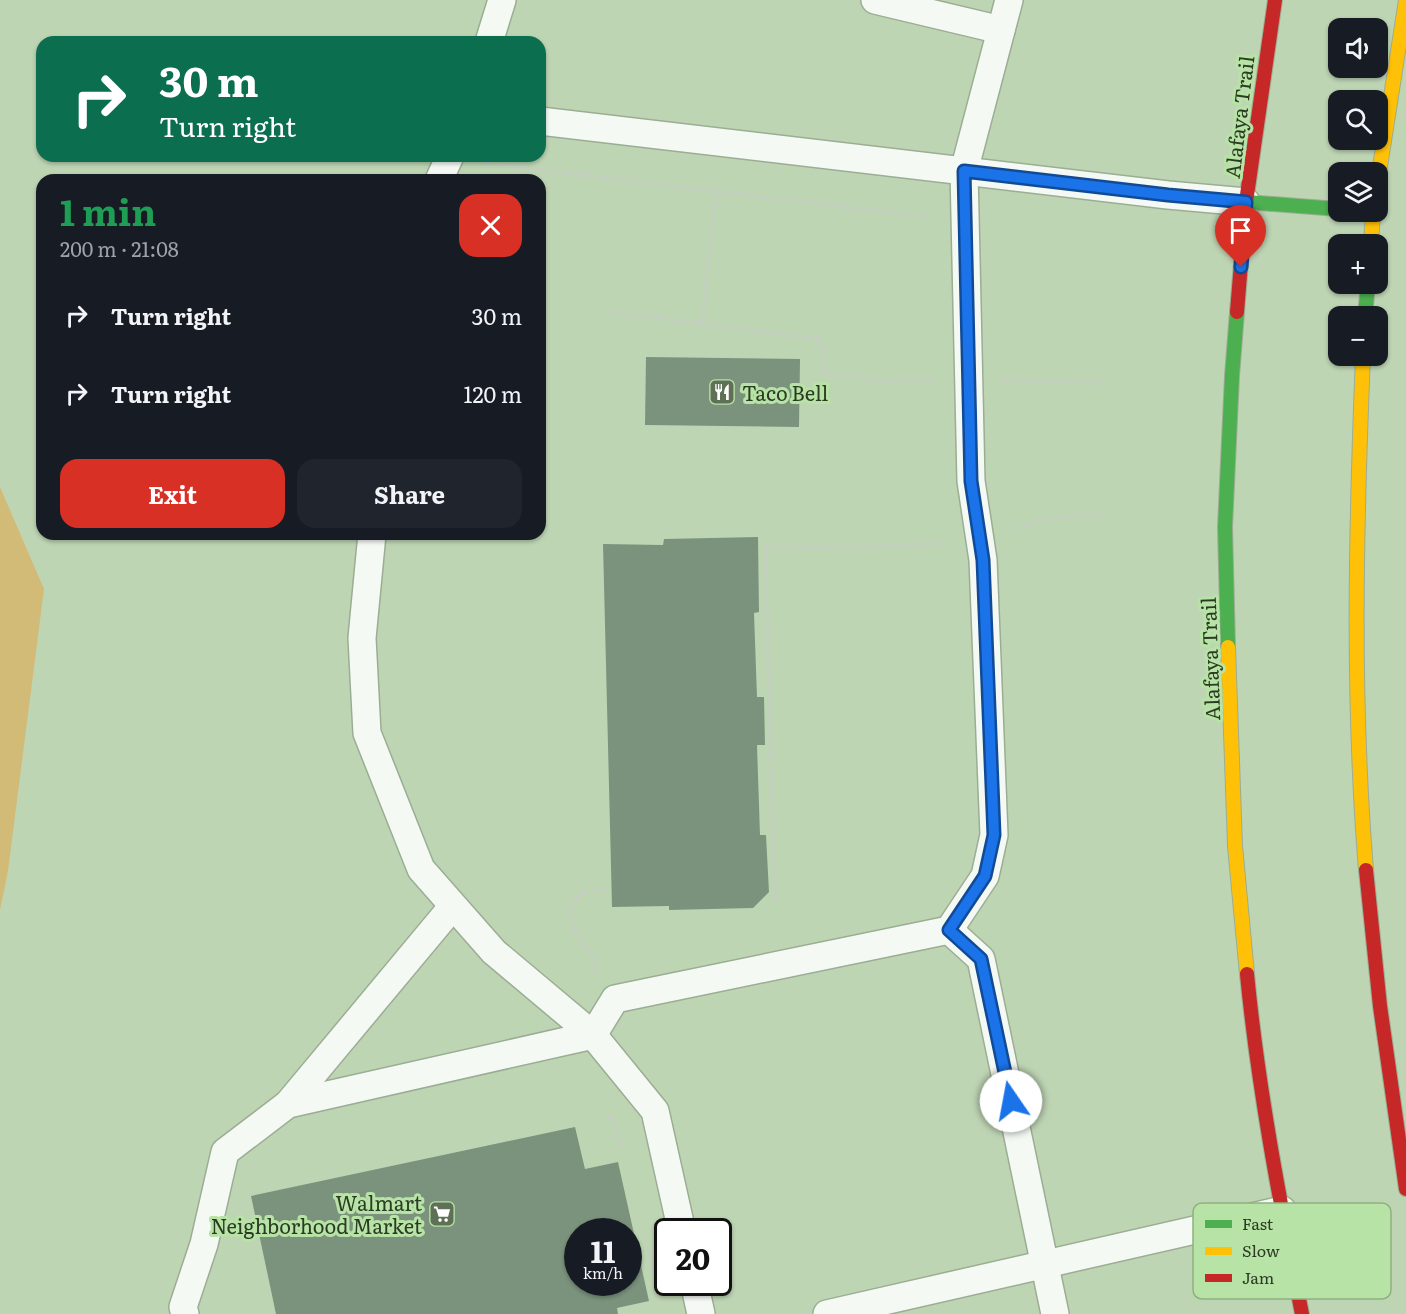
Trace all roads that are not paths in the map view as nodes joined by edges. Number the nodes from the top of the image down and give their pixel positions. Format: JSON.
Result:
{"nodes":[{"id":1,"x":502,"y":0,"type":"edge"},
{"id":2,"x":875,"y":0,"type":"edge"},
{"id":3,"x":1009,"y":0,"type":"edge"},
{"id":4,"x":1275,"y":0,"type":"edge"},
{"id":5,"x":1406,"y":0,"type":"edge"},
{"id":6,"x":1001,"y":30,"type":"junction"},
{"id":7,"x":491,"y":36,"type":"edge"},
{"id":8,"x":546,"y":122,"type":"edge"},
{"id":9,"x":1381,"y":162,"type":"edge"},
{"id":10,"x":964,"y":171,"type":"junction"},
{"id":11,"x":1246,"y":202,"type":"junction"},
{"id":12,"x":1328,"y":209,"type":"edge"},
{"id":13,"x":1363,"y":366,"type":"edge"},
{"id":14,"x":371,"y":540,"type":"edge"},
{"id":15,"x":453,"y":906,"type":"junction"},
{"id":16,"x":949,"y":930,"type":"junction"},
{"id":17,"x":593,"y":1035,"type":"junction"},
{"id":18,"x":288,"y":1104,"type":"junction"},
{"id":19,"x":1406,"y":1190,"type":"edge"},
{"id":20,"x":1281,"y":1203,"type":"edge"},
{"id":21,"x":679,"y":1218,"type":"edge"},
{"id":22,"x":1193,"y":1230,"type":"edge"},
{"id":23,"x":1045,"y":1264,"type":"junction"},
{"id":24,"x":697,"y":1296,"type":"edge"},
{"id":25,"x":1299,"y":1299,"type":"edge"},
{"id":26,"x":185,"y":1314,"type":"edge"},
{"id":27,"x":700,"y":1314,"type":"edge"},
{"id":28,"x":827,"y":1314,"type":"edge"},
{"id":29,"x":1055,"y":1314,"type":"edge"},
{"id":30,"x":1302,"y":1314,"type":"edge"}],
"edges":[{"from":1,"to":7,"type":"lane"},
{"from":2,"to":6,"type":"lane"},
{"from":3,"to":6,"type":"lane"},
{"from":4,"to":11,"type":"main road","name":"Alafaya Trail"},
{"from":5,"to":9,"type":"main road"},
{"from":6,"to":10,"type":"lane"},
{"from":8,"to":10,"type":"lane"},
{"from":10,"to":11,"type":"lane"},
{"from":10,"to":16,"type":"lane"},
{"from":11,"to":12,"type":"main road"},
{"from":11,"to":20,"type":"main road","name":"Alafaya Trail"},
{"from":13,"to":19,"type":"main road"},
{"from":14,"to":15,"type":"lane"},
{"from":15,"to":17,"type":"lane"},
{"from":15,"to":18,"type":"lane"},
{"from":16,"to":17,"type":"lane"},
{"from":16,"to":23,"type":"lane"},
{"from":17,"to":18,"type":"lane"},
{"from":17,"to":21,"type":"lane"},
{"from":18,"to":26,"type":"lane"},
{"from":22,"to":23,"type":"lane"},
{"from":23,"to":28,"type":"lane"},
{"from":23,"to":29,"type":"lane"},
{"from":24,"to":27,"type":"lane"},
{"from":25,"to":30,"type":"main road","name":"Alafaya Trail"}]}
